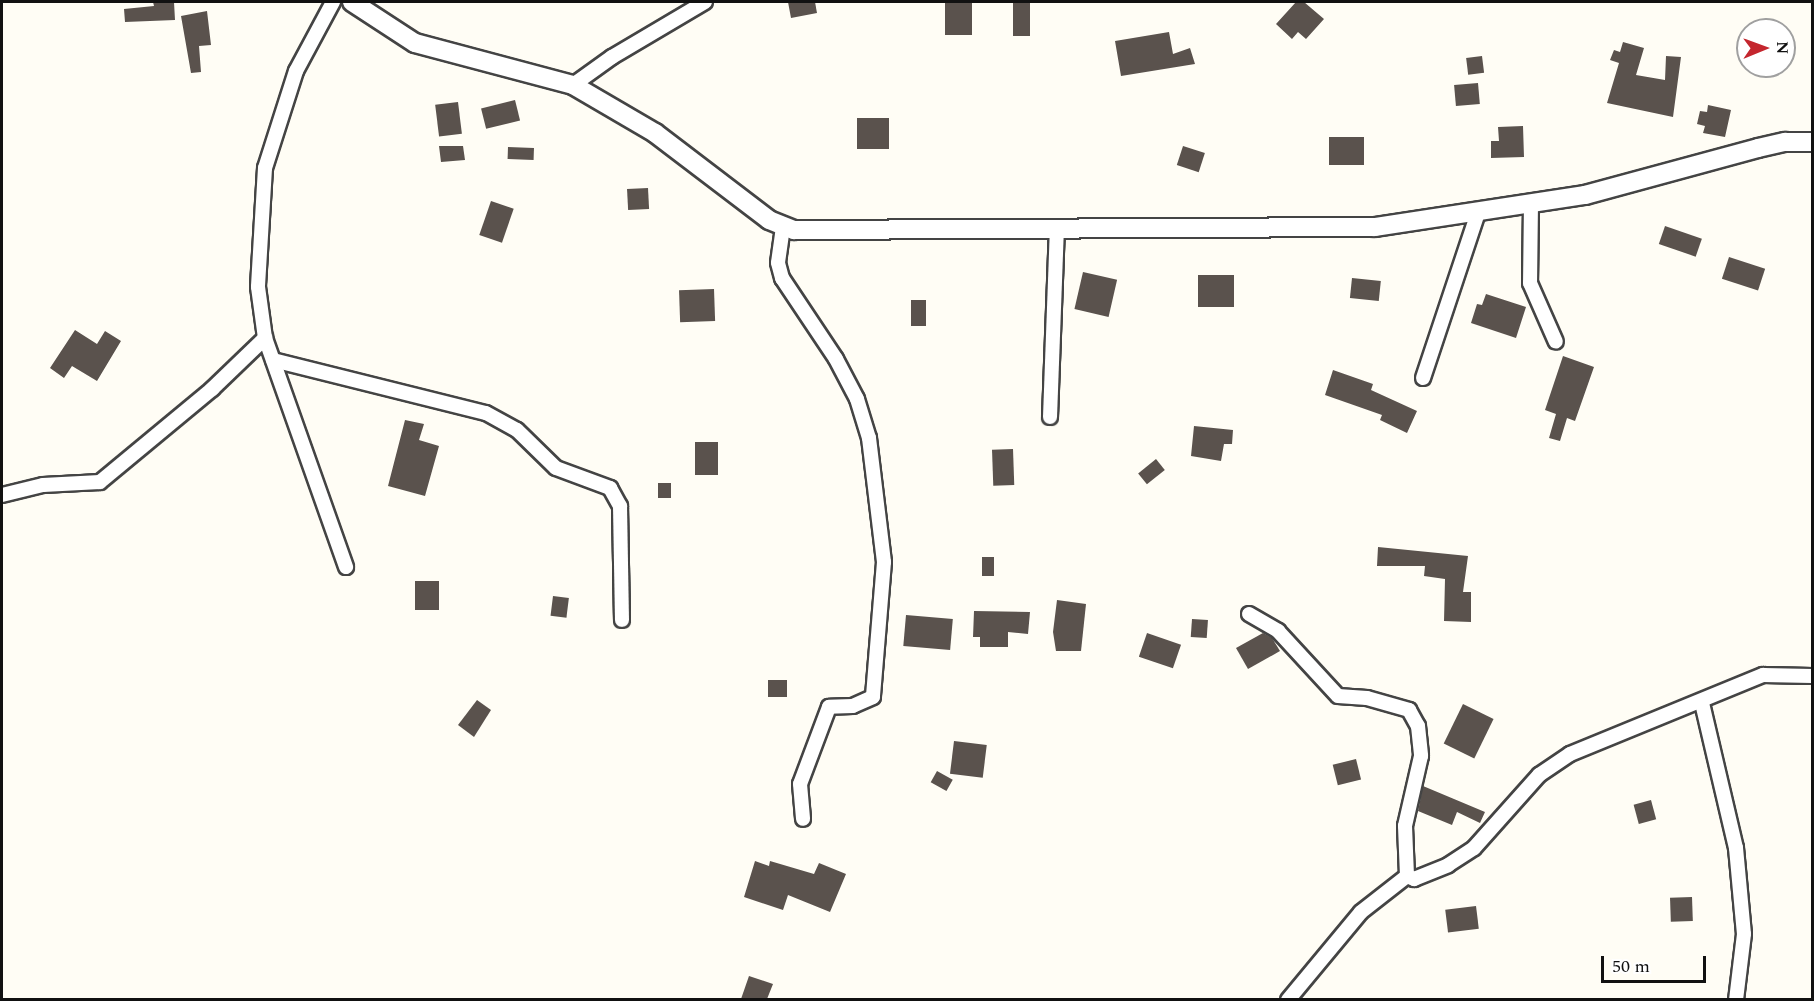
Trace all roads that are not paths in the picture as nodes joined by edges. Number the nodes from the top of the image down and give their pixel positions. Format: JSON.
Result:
{"nodes":[{"id":1,"x":333,"y":2,"type":"edge"},
{"id":2,"x":352,"y":2,"type":"edge"},
{"id":3,"x":705,"y":2,"type":"edge"},
{"id":4,"x":573,"y":85,"type":"junction"},
{"id":5,"x":1812,"y":142,"type":"edge"},
{"id":6,"x":1531,"y":203,"type":"junction"},
{"id":7,"x":1479,"y":210,"type":"junction"},
{"id":8,"x":783,"y":227,"type":"junction"},
{"id":9,"x":1057,"y":228,"type":"junction"},
{"id":10,"x":265,"y":338,"type":"junction"},
{"id":11,"x":1556,"y":342,"type":"dead end"},
{"id":12,"x":273,"y":360,"type":"junction"},
{"id":13,"x":1423,"y":378,"type":"dead end"},
{"id":14,"x":1050,"y":417,"type":"dead end"},
{"id":15,"x":2,"y":495,"type":"edge"},
{"id":16,"x":346,"y":567,"type":"dead end"},
{"id":17,"x":1249,"y":614,"type":"dead end"},
{"id":18,"x":622,"y":620,"type":"dead end"},
{"id":19,"x":1812,"y":676,"type":"edge"},
{"id":20,"x":1702,"y":703,"type":"junction"},
{"id":21,"x":803,"y":819,"type":"dead end"},
{"id":22,"x":1407,"y":876,"type":"junction"},
{"id":23,"x":1288,"y":999,"type":"edge"},
{"id":24,"x":1736,"y":999,"type":"edge"}],
"edges":[{"from":1,"to":10,"type":"street"},
{"from":2,"to":4,"type":"street"},
{"from":3,"to":4,"type":"street"},
{"from":4,"to":8,"type":"street"},
{"from":5,"to":6,"type":"street"},
{"from":6,"to":7,"type":"street"},
{"from":6,"to":11,"type":"street"},
{"from":7,"to":9,"type":"street"},
{"from":7,"to":13,"type":"street"},
{"from":8,"to":9,"type":"street"},
{"from":8,"to":21,"type":"street"},
{"from":9,"to":14,"type":"street"},
{"from":10,"to":12,"type":"street"},
{"from":10,"to":15,"type":"street"},
{"from":12,"to":16,"type":"street"},
{"from":12,"to":18,"type":"street"},
{"from":17,"to":22,"type":"street"},
{"from":19,"to":20,"type":"street"},
{"from":20,"to":22,"type":"street"},
{"from":20,"to":24,"type":"street"},
{"from":22,"to":23,"type":"street"}]}
